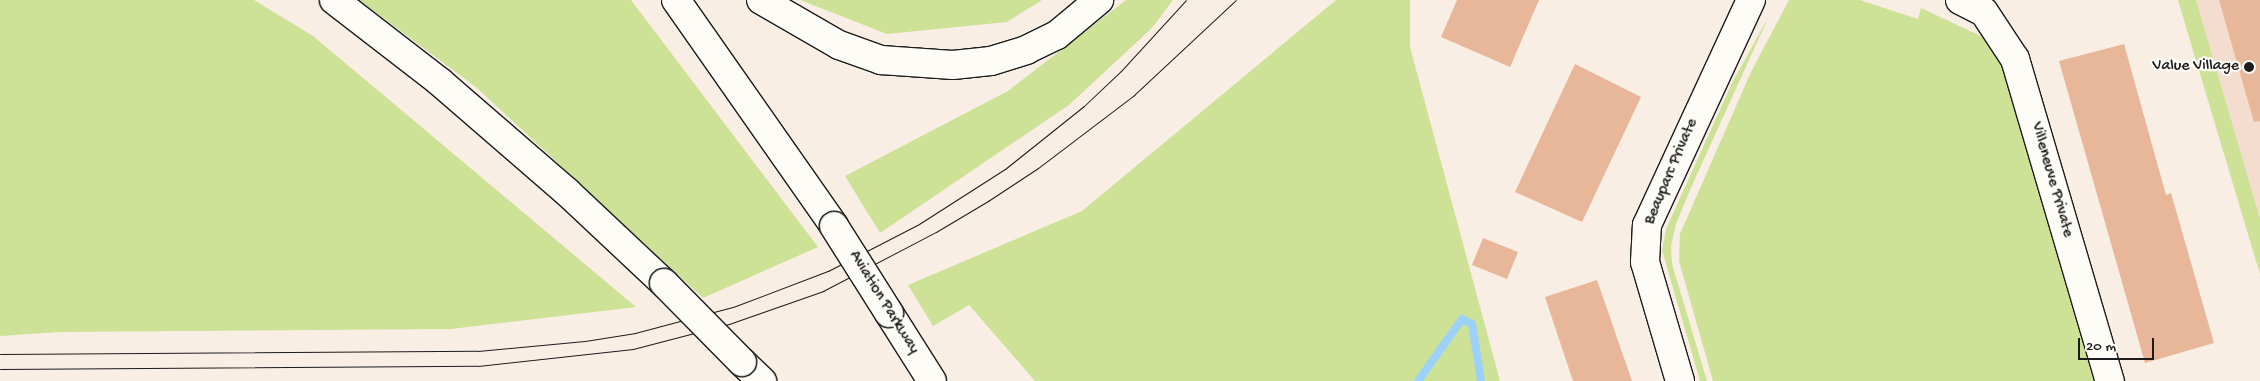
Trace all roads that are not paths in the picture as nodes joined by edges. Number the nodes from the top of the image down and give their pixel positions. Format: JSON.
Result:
{"nodes":[{"id":1,"x":334,"y":0,"type":"edge"},
{"id":2,"x":676,"y":0,"type":"edge"},
{"id":3,"x":762,"y":0,"type":"edge"},
{"id":4,"x":1099,"y":0,"type":"edge"},
{"id":5,"x":1751,"y":0,"type":"edge"},
{"id":6,"x":1960,"y":0,"type":"edge"},
{"id":7,"x":762,"y":381,"type":"edge"},
{"id":8,"x":932,"y":381,"type":"edge"},
{"id":9,"x":1680,"y":381,"type":"edge"},
{"id":10,"x":2110,"y":381,"type":"edge"}],
"edges":[{"from":1,"to":7,"type":"main road","bridge":true},
{"from":2,"to":8,"type":"main road","name":"Aviation Parkway","bridge":true},
{"from":3,"to":4,"type":"main road"},
{"from":5,"to":9,"type":"main road","name":"Beauparc Private"},
{"from":6,"to":10,"type":"main road","name":"Villeneuve Private"}]}
